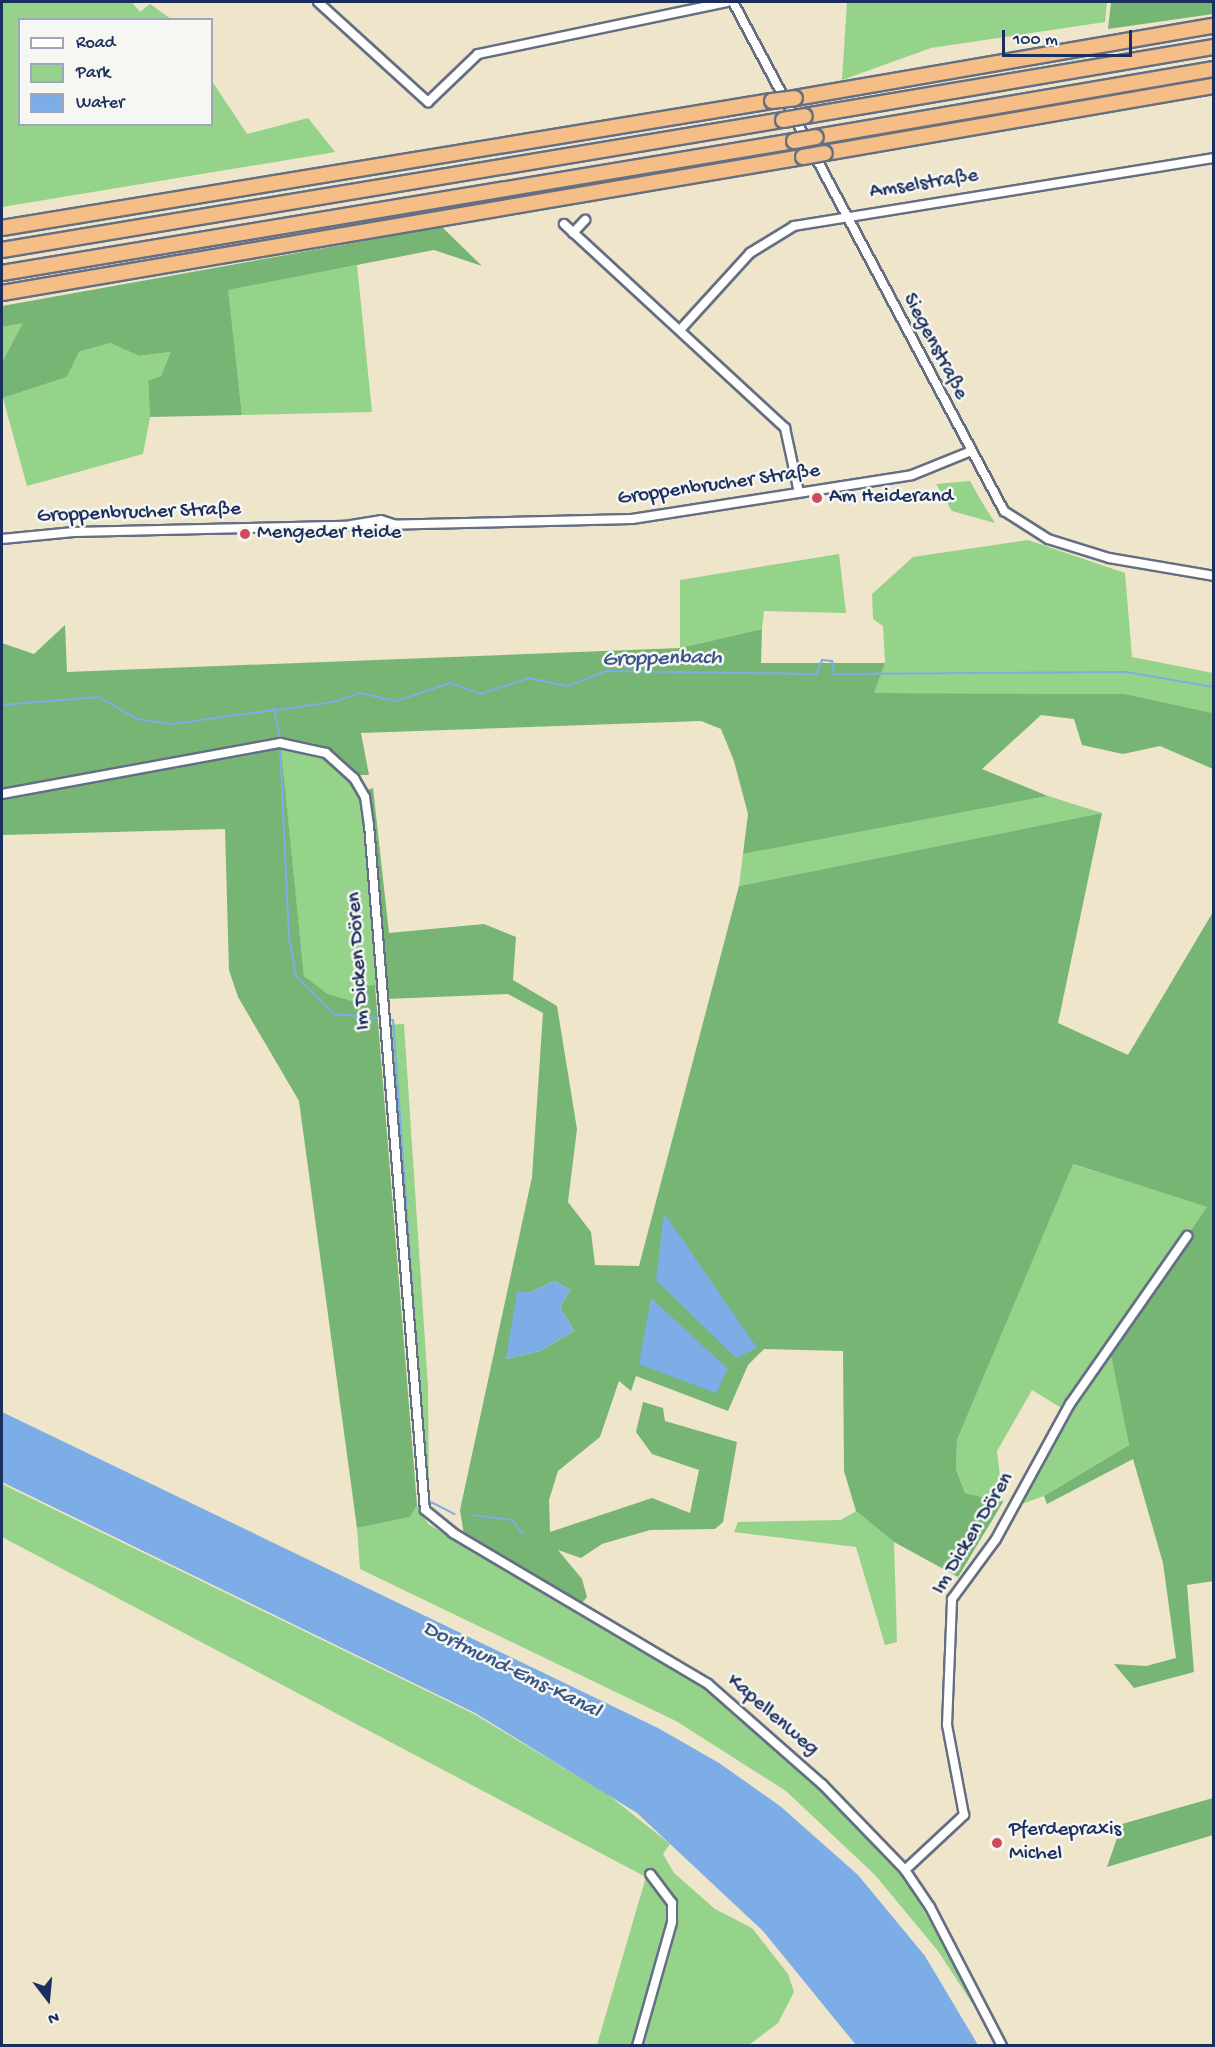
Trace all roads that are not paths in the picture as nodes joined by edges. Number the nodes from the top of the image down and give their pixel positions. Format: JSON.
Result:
{"nodes":[{"id":1,"x":318,"y":2,"type":"edge"},
{"id":2,"x":727,"y":2,"type":"edge"},
{"id":3,"x":733,"y":2,"type":"edge"},
{"id":4,"x":1214,"y":26,"type":"edge"},
{"id":5,"x":1214,"y":47,"type":"edge"},
{"id":6,"x":1214,"y":69,"type":"edge"},
{"id":7,"x":1214,"y":86,"type":"edge"},
{"id":8,"x":1214,"y":158,"type":"edge"},
{"id":9,"x":844,"y":216,"type":"junction"},
{"id":10,"x":585,"y":220,"type":"dead end"},
{"id":11,"x":564,"y":224,"type":"dead end"},
{"id":12,"x":2,"y":228,"type":"edge"},
{"id":13,"x":573,"y":232,"type":"junction"},
{"id":14,"x":2,"y":250,"type":"edge"},
{"id":15,"x":2,"y":273,"type":"edge"},
{"id":16,"x":2,"y":293,"type":"edge"},
{"id":17,"x":680,"y":330,"type":"junction"},
{"id":18,"x":969,"y":452,"type":"junction"},
{"id":19,"x":799,"y":493,"type":"junction"},
{"id":20,"x":2,"y":539,"type":"edge"},
{"id":21,"x":1214,"y":576,"type":"edge"},
{"id":22,"x":2,"y":794,"type":"edge"},
{"id":23,"x":1187,"y":1236,"type":"dead end"},
{"id":24,"x":425,"y":1510,"type":"joint"},
{"id":25,"x":904,"y":1870,"type":"junction"},
{"id":26,"x":650,"y":1874,"type":"dead end"},
{"id":27,"x":637,"y":2046,"type":"edge"},
{"id":28,"x":1002,"y":2046,"type":"edge"}],
"edges":[{"from":1,"to":2,"type":"street"},
{"from":3,"to":9,"type":"street","name":"Siegenstraße"},
{"from":4,"to":12,"type":"highway","bridge":true},
{"from":5,"to":14,"type":"highway","bridge":true},
{"from":6,"to":15,"type":"highway","bridge":true},
{"from":7,"to":16,"type":"highway","bridge":true},
{"from":8,"to":9,"type":"street","name":"Amselstraße"},
{"from":9,"to":17,"type":"street","name":"Amselstraße"},
{"from":9,"to":18,"type":"street","name":"Siegenstraße"},
{"from":10,"to":13,"type":"street"},
{"from":11,"to":13,"type":"street"},
{"from":13,"to":17,"type":"street"},
{"from":17,"to":19,"type":"street"},
{"from":18,"to":19,"type":"street","name":"Groppenbrucher Straße"},
{"from":18,"to":21,"type":"street","name":"Siegenstraße"},
{"from":19,"to":20,"type":"street","name":"Groppenbrucher Straße"},
{"from":22,"to":24,"type":"street","name":"Im Dicken Dören"},
{"from":23,"to":25,"type":"street","name":"Im Dicken Dören"},
{"from":24,"to":25,"type":"street","name":"Kapellenweg"},
{"from":25,"to":28,"type":"street","name":"Kapellenweg"},
{"from":26,"to":27,"type":"street"}]}
